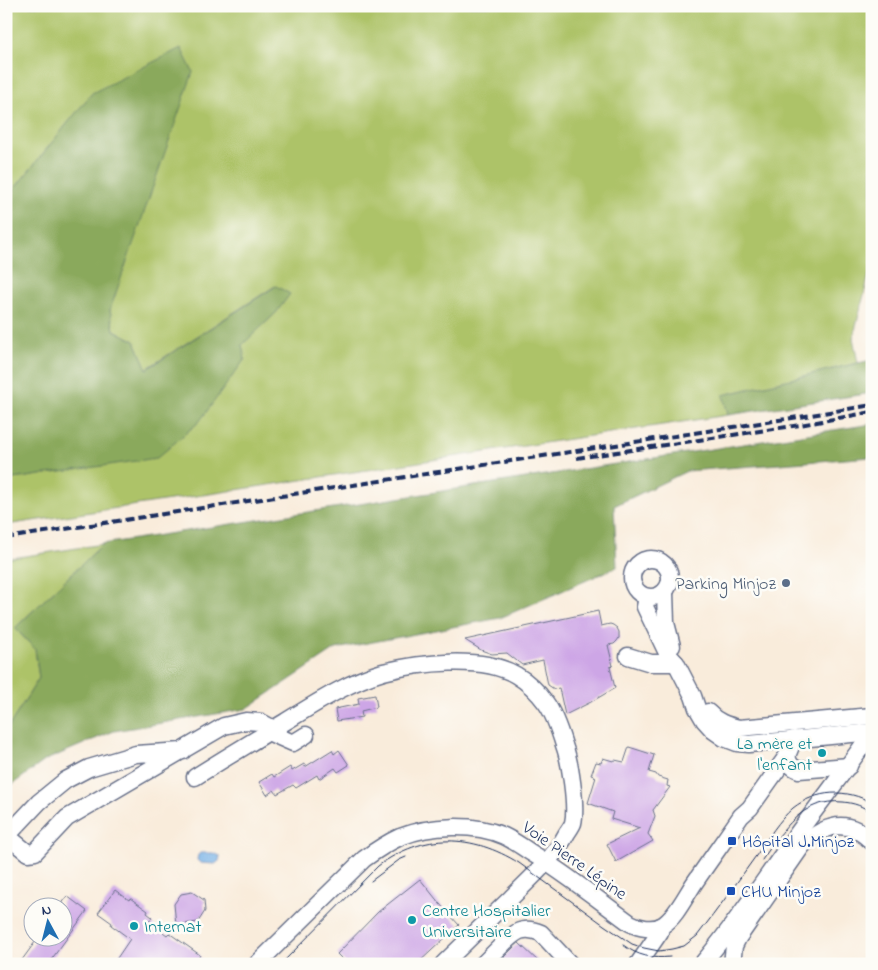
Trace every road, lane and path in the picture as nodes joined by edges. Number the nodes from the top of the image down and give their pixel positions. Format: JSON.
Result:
{"nodes":[{"id":1,"x":665,"y":592,"type":"junction"},
{"id":2,"x":647,"y":597,"type":"junction"},
{"id":3,"x":628,"y":656,"type":"dead end"},
{"id":4,"x":676,"y":662,"type":"junction"},
{"id":5,"x":693,"y":696,"type":"junction"},
{"id":6,"x":872,"y":716,"type":"edge"},
{"id":7,"x":807,"y":722,"type":"junction"},
{"id":8,"x":269,"y":731,"type":"junction"},
{"id":9,"x":872,"y":732,"type":"edge"},
{"id":10,"x":306,"y":735,"type":"dead end"},
{"id":11,"x":794,"y":740,"type":"junction"},
{"id":12,"x":764,"y":743,"type":"junction"},
{"id":13,"x":183,"y":751,"type":"junction"},
{"id":14,"x":782,"y":756,"type":"junction"},
{"id":15,"x":849,"y":766,"type":"junction"},
{"id":16,"x":195,"y":777,"type":"dead end"},
{"id":17,"x":872,"y":842,"type":"edge"},
{"id":18,"x":792,"y":843,"type":"junction"},
{"id":19,"x":546,"y":862,"type":"junction"},
{"id":20,"x":792,"y":862,"type":"junction"},
{"id":21,"x":661,"y":926,"type":"junction"},
{"id":22,"x":732,"y":960,"type":"edge"},
{"id":23,"x":257,"y":964,"type":"edge"},
{"id":24,"x":443,"y":964,"type":"edge"},
{"id":25,"x":483,"y":964,"type":"edge"},
{"id":26,"x":570,"y":964,"type":"edge"},
{"id":27,"x":638,"y":964,"type":"edge"},
{"id":28,"x":702,"y":964,"type":"edge"},
{"id":29,"x":717,"y":964,"type":"edge"}],
"edges":[{"from":1,"to":2,"type":"street"},
{"from":1,"to":2,"type":"street"},
{"from":1,"to":4,"type":"street"},
{"from":2,"to":4,"type":"street"},
{"from":3,"to":4,"type":"street"},
{"from":4,"to":5,"type":"street"},
{"from":5,"to":7,"type":"street"},
{"from":5,"to":12,"type":"street"},
{"from":6,"to":7,"type":"street"},
{"from":7,"to":11,"type":"street"},
{"from":8,"to":10,"type":"street"},
{"from":8,"to":13,"type":"street"},
{"from":8,"to":16,"type":"street"},
{"from":8,"to":19,"type":"street"},
{"from":9,"to":11,"type":"street"},
{"from":9,"to":15,"type":"street"},
{"from":11,"to":12,"type":"street"},
{"from":11,"to":14,"type":"street"},
{"from":12,"to":14,"type":"street"},
{"from":13,"to":13,"type":"street"},
{"from":14,"to":15,"type":"street"},
{"from":14,"to":21,"type":"street"},
{"from":15,"to":18,"type":"street"},
{"from":17,"to":20,"type":"street"},
{"from":18,"to":20,"type":"street"},
{"from":18,"to":28,"type":"street"},
{"from":19,"to":21,"type":"street","name":"Voie Pierre Lépine"},
{"from":19,"to":23,"type":"street","name":"Voie Pierre Lépine"},
{"from":19,"to":24,"type":"street"},
{"from":20,"to":22,"type":"street"},
{"from":21,"to":27,"type":"street"},
{"from":22,"to":29,"type":"street"},
{"from":25,"to":26,"type":"street"}]}
